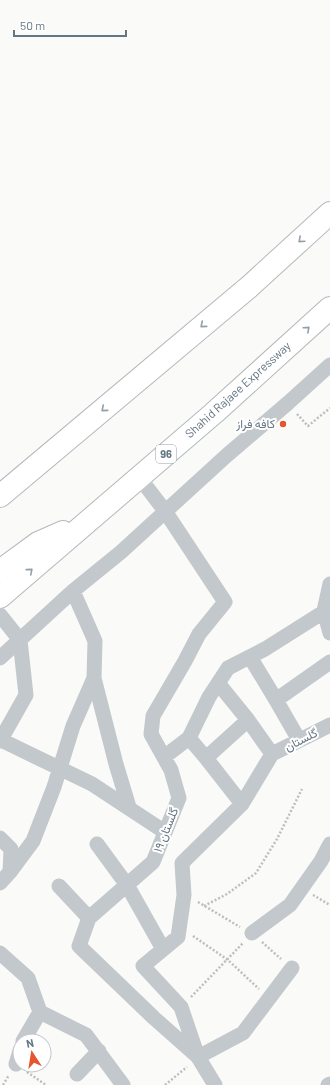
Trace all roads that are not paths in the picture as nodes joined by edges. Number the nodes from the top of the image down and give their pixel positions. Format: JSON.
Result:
{"nodes":[{"id":1,"x":330,"y":214,"type":"edge"},
{"id":2,"x":328,"y":315,"type":"edge"},
{"id":3,"x":330,"y":365,"type":"edge"},
{"id":4,"x":139,"y":477,"type":"junction"},
{"id":5,"x":0,"y":496,"type":"edge"},
{"id":6,"x":165,"y":511,"type":"junction"},
{"id":7,"x":92,"y":518,"type":"junction"},
{"id":8,"x":0,"y":571,"type":"edge"},
{"id":9,"x":330,"y":584,"type":"edge"},
{"id":10,"x":73,"y":591,"type":"junction"},
{"id":11,"x":0,"y":597,"type":"edge"},
{"id":12,"x":327,"y":609,"type":"edge"},
{"id":13,"x":0,"y":615,"type":"edge"},
{"id":14,"x":330,"y":633,"type":"edge"},
{"id":15,"x":20,"y":640,"type":"junction"},
{"id":16,"x":250,"y":657,"type":"junction"},
{"id":17,"x":0,"y":658,"type":"edge"},
{"id":18,"x":330,"y":662,"type":"edge"},
{"id":19,"x":94,"y":678,"type":"junction"},
{"id":20,"x":218,"y":683,"type":"junction"},
{"id":21,"x":276,"y":700,"type":"junction"},
{"id":22,"x":248,"y":720,"type":"junction"},
{"id":23,"x":330,"y":725,"type":"edge"},
{"id":24,"x":189,"y":738,"type":"junction"},
{"id":25,"x":299,"y":740,"type":"junction"},
{"id":26,"x":0,"y":741,"type":"edge"},
{"id":27,"x":272,"y":754,"type":"junction"},
{"id":28,"x":164,"y":757,"type":"junction"},
{"id":29,"x":206,"y":758,"type":"junction"},
{"id":30,"x":60,"y":768,"type":"junction"},
{"id":31,"x":242,"y":804,"type":"junction"},
{"id":32,"x":128,"y":808,"type":"junction"},
{"id":33,"x":165,"y":832,"type":"junction"},
{"id":34,"x":0,"y":838,"type":"edge"},
{"id":35,"x":97,"y":844,"type":"dead end"},
{"id":36,"x":330,"y":844,"type":"edge"},
{"id":37,"x":10,"y":872,"type":"junction"},
{"id":38,"x":0,"y":883,"type":"edge"},
{"id":39,"x":59,"y":886,"type":"dead end"},
{"id":40,"x":127,"y":886,"type":"junction"},
{"id":41,"x":89,"y":918,"type":"junction"},
{"id":42,"x":252,"y":933,"type":"road end"},
{"id":43,"x":163,"y":949,"type":"junction"},
{"id":44,"x":0,"y":953,"type":"edge"},
{"id":45,"x":292,"y":968,"type":"dead end"},
{"id":46,"x":40,"y":1012,"type":"junction"},
{"id":47,"x":28,"y":1033,"type":"edge"},
{"id":48,"x":99,"y":1051,"type":"junction"},
{"id":49,"x":198,"y":1057,"type":"junction"},
{"id":50,"x":77,"y":1074,"type":"dead end"},
{"id":51,"x":123,"y":1085,"type":"edge"},
{"id":52,"x":214,"y":1085,"type":"edge"}],
"edges":[{"from":1,"to":5,"type":"highway","one_way":true},
{"from":4,"to":2,"type":"highway","name":"Shahid Rajaee Expressway","number":"96","one_way":true},
{"from":3,"to":6,"type":"street"},
{"from":4,"to":6,"type":"street"},
{"from":4,"to":7,"type":"highway","name":"Shahid Rajaee Expressway","number":"96"},
{"from":6,"to":10,"type":"street"},
{"from":6,"to":28,"type":"street","name":"گلستان ۱۹"},
{"from":7,"to":8,"type":"highway"},
{"from":11,"to":7,"type":"highway","name":"Shahid Rajaee Expressway","number":"96","one_way":true},
{"from":9,"to":12,"type":"street"},
{"from":10,"to":15,"type":"street"},
{"from":10,"to":19,"type":"street"},
{"from":12,"to":14,"type":"street"},
{"from":12,"to":16,"type":"street"},
{"from":13,"to":15,"type":"street"},
{"from":15,"to":17,"type":"street"},
{"from":15,"to":26,"type":"street"},
{"from":16,"to":20,"type":"street"},
{"from":16,"to":21,"type":"street"},
{"from":18,"to":21,"type":"street"},
{"from":19,"to":30,"type":"street"},
{"from":19,"to":32,"type":"street"},
{"from":20,"to":22,"type":"street"},
{"from":20,"to":24,"type":"street"},
{"from":21,"to":25,"type":"street"},
{"from":22,"to":27,"type":"street"},
{"from":22,"to":29,"type":"street"},
{"from":23,"to":25,"type":"street","name":"گلستان"},
{"from":24,"to":28,"type":"street"},
{"from":24,"to":29,"type":"street"},
{"from":25,"to":27,"type":"street","name":"گلستان"},
{"from":26,"to":30,"type":"street"},
{"from":27,"to":31,"type":"street"},
{"from":28,"to":33,"type":"street","name":"گلستان ۱۹"},
{"from":29,"to":31,"type":"street"},
{"from":30,"to":32,"type":"street"},
{"from":30,"to":37,"type":"street"},
{"from":31,"to":43,"type":"street"},
{"from":32,"to":33,"type":"street"},
{"from":33,"to":40,"type":"street","name":"گلستان ۱۹"},
{"from":34,"to":37,"type":"street"},
{"from":35,"to":40,"type":"street"},
{"from":36,"to":42,"type":"street"},
{"from":37,"to":38,"type":"street"},
{"from":39,"to":41,"type":"street"},
{"from":40,"to":41,"type":"street","name":"گلستان ۱۹"},
{"from":40,"to":43,"type":"street"},
{"from":41,"to":49,"type":"street"},
{"from":43,"to":49,"type":"street"},
{"from":44,"to":46,"type":"street"},
{"from":45,"to":49,"type":"street"},
{"from":46,"to":47,"type":"street"},
{"from":46,"to":48,"type":"street"},
{"from":48,"to":50,"type":"street"},
{"from":48,"to":51,"type":"street"},
{"from":49,"to":52,"type":"street"}]}
